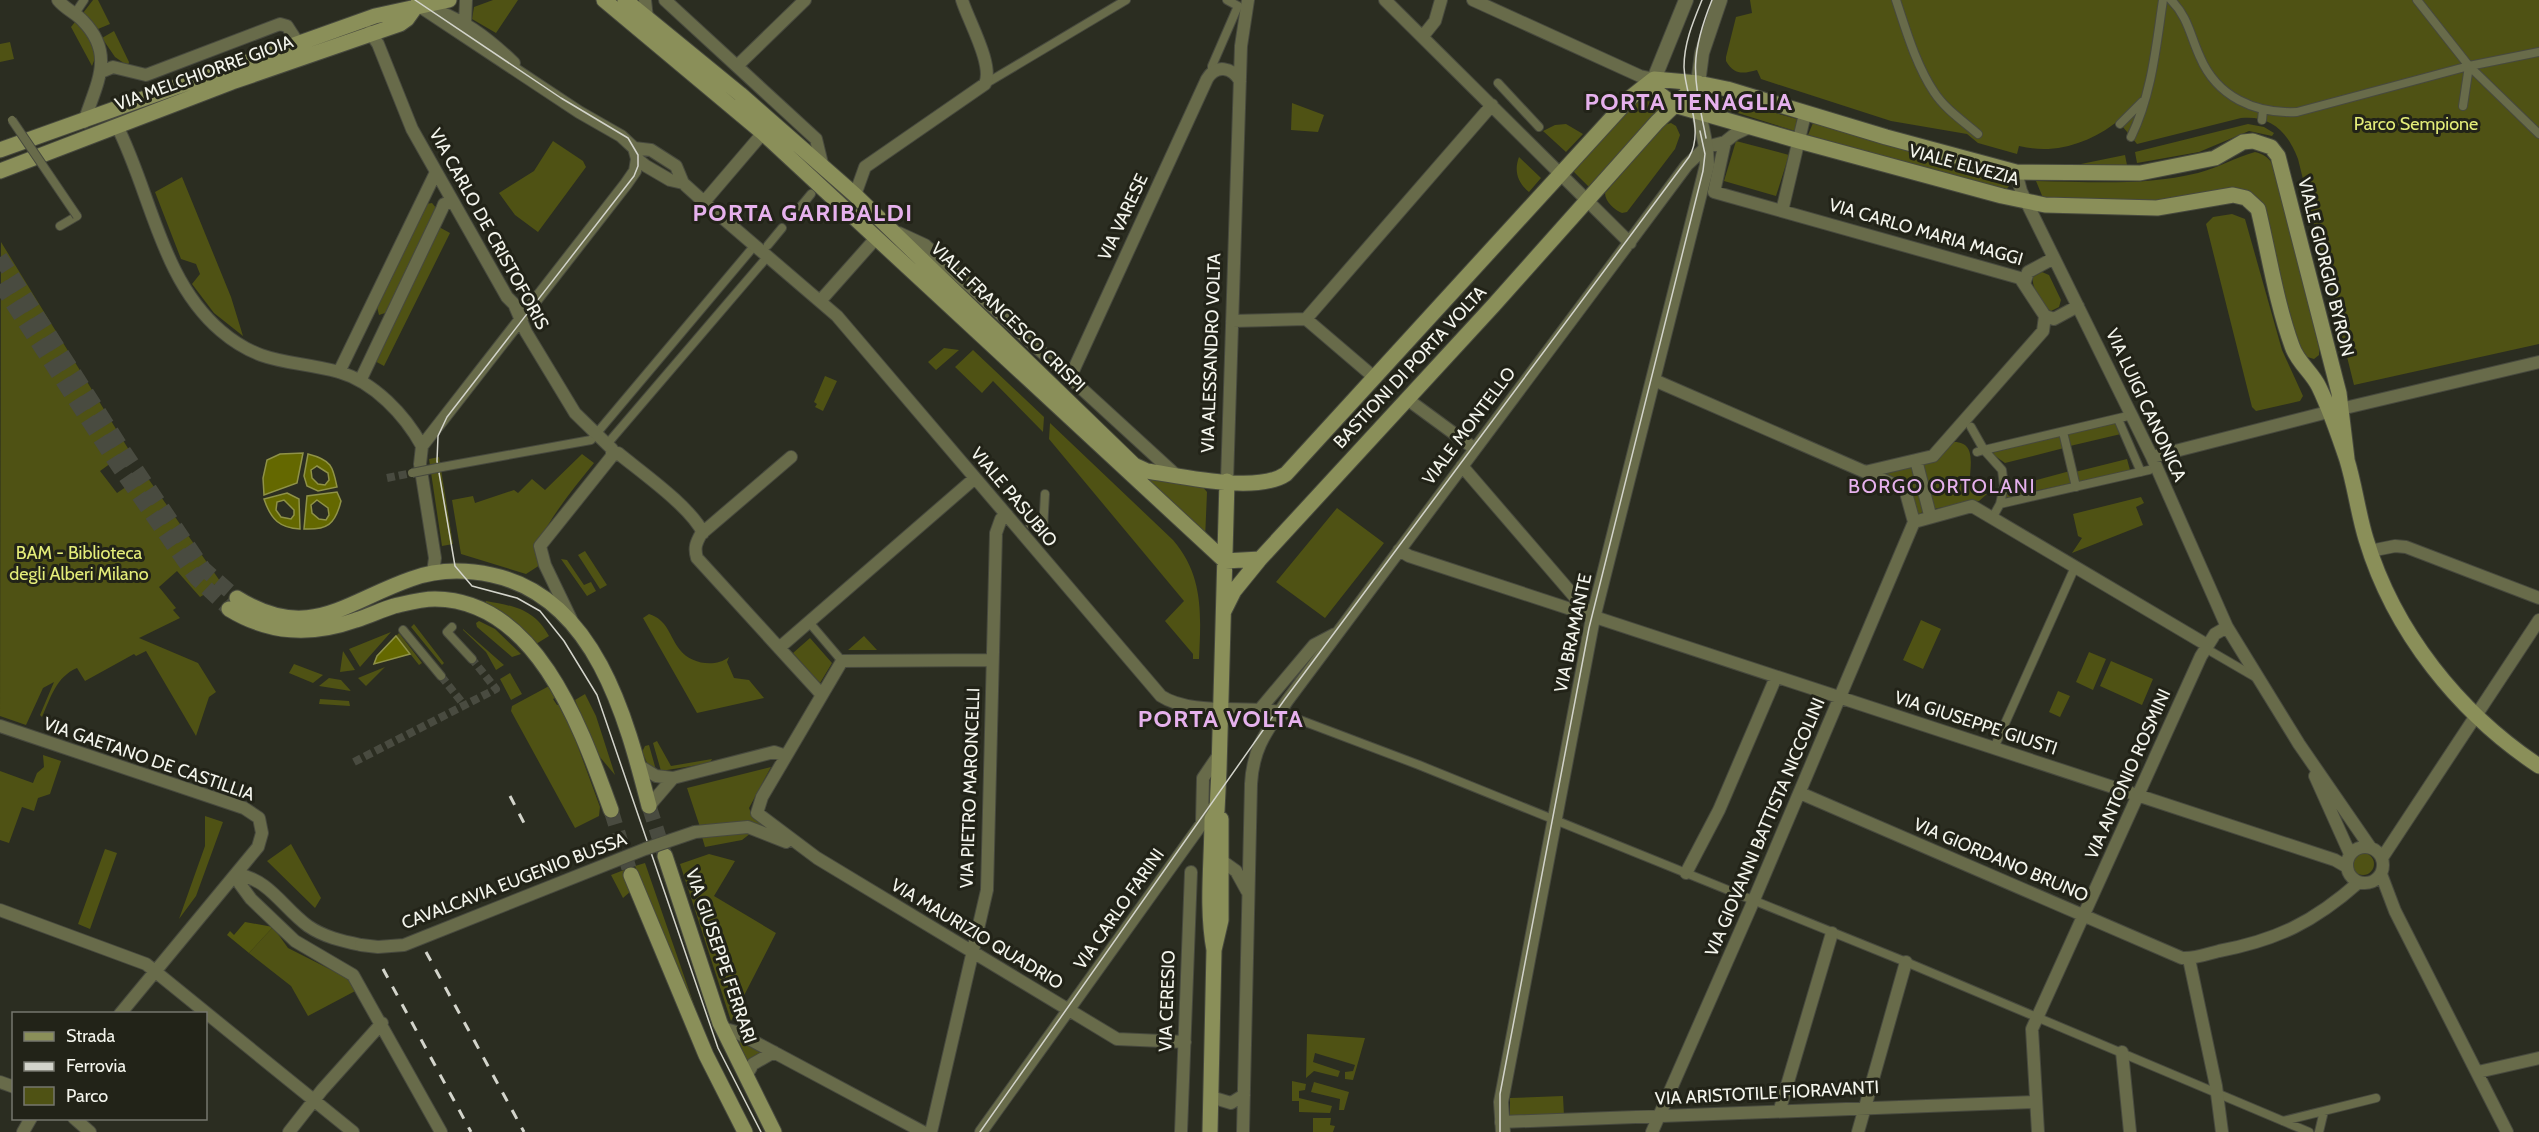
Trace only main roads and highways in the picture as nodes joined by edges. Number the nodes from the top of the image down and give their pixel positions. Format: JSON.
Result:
{"nodes":[{"id":1,"x":448,"y":0,"type":"edge"},
{"id":2,"x":604,"y":0,"type":"edge"},
{"id":3,"x":625,"y":0,"type":"edge"},
{"id":4,"x":415,"y":3,"type":"edge"},
{"id":5,"x":1654,"y":79,"type":"junction"},
{"id":6,"x":1698,"y":83,"type":"junction"},
{"id":7,"x":1674,"y":105,"type":"junction"},
{"id":8,"x":747,"y":110,"type":"junction"},
{"id":9,"x":1699,"y":113,"type":"junction"},
{"id":10,"x":2263,"y":142,"type":"joint"},
{"id":11,"x":0,"y":150,"type":"edge"},
{"id":12,"x":0,"y":171,"type":"edge"},
{"id":13,"x":2327,"y":353,"type":"junction"},
{"id":14,"x":2300,"y":361,"type":"junction"},
{"id":15,"x":2335,"y":410,"type":"junction"},
{"id":16,"x":1227,"y":481,"type":"junction"},
{"id":17,"x":1260,"y":559,"type":"junction"},
{"id":18,"x":1225,"y":561,"type":"junction"},
{"id":19,"x":434,"y":573,"type":"junction"},
{"id":20,"x":425,"y":600,"type":"junction"},
{"id":21,"x":1224,"y":611,"type":"junction"},
{"id":22,"x":2539,"y":766,"type":"edge"},
{"id":23,"x":649,"y":806,"type":"tunnel mouth"},
{"id":24,"x":611,"y":810,"type":"tunnel mouth"},
{"id":25,"x":665,"y":856,"type":"tunnel mouth"},
{"id":26,"x":631,"y":874,"type":"tunnel mouth"},
{"id":27,"x":745,"y":1132,"type":"edge"},
{"id":28,"x":774,"y":1132,"type":"edge"},
{"id":29,"x":1209,"y":1132,"type":"edge"}],
"edges":[{"from":1,"to":4,"type":"main road","name":"VIA MELCHIORRE GIOIA"},
{"from":2,"to":8,"type":"main road"},
{"from":3,"to":8,"type":"main road"},
{"from":4,"to":11,"type":"main road","name":"VIA MELCHIORRE GIOIA"},
{"from":4,"to":12,"type":"main road","name":"VIA MELCHIORRE GIOIA"},
{"from":5,"to":6,"type":"main road","name":"VIALE ELVEZIA"},
{"from":5,"to":7,"type":"main road"},
{"from":5,"to":16,"type":"main road","name":"BASTIONI DI PORTA VOLTA"},
{"from":6,"to":7,"type":"main road","name":"BASTIONI DI PORTA VOLTA"},
{"from":6,"to":9,"type":"main road"},
{"from":6,"to":10,"type":"main road","name":"VIALE ELVEZIA"},
{"from":7,"to":9,"type":"main road","name":"VIALE ELVEZIA"},
{"from":7,"to":17,"type":"main road","name":"BASTIONI DI PORTA VOLTA"},
{"from":8,"to":16,"type":"main road","name":"VIALE FRANCESCO CRISPI"},
{"from":8,"to":18,"type":"main road","name":"VIALE FRANCESCO CRISPI"},
{"from":9,"to":14,"type":"main road","name":"VIALE ELVEZIA"},
{"from":10,"to":13,"type":"main road","name":"VIALE GIORGIO BYRON"},
{"from":13,"to":14,"type":"main road"},
{"from":13,"to":15,"type":"main road","name":"VIALE GIORGIO BYRON"},
{"from":14,"to":15,"type":"main road"},
{"from":15,"to":22,"type":"main road"},
{"from":16,"to":18,"type":"main road","name":"VIA ALESSANDRO VOLTA"},
{"from":17,"to":18,"type":"main road"},
{"from":17,"to":21,"type":"main road","name":"BASTIONI DI PORTA VOLTA"},
{"from":18,"to":21,"type":"main road","name":"VIA ALESSANDRO VOLTA"},
{"from":19,"to":20,"type":"main road"},
{"from":19,"to":20,"type":"main road"},
{"from":19,"to":23,"type":"main road"},
{"from":20,"to":24,"type":"main road"},
{"from":21,"to":29,"type":"main road","name":"VIA ALESSANDRO VOLTA"},
{"from":25,"to":28,"type":"main road","name":"VIA GIUSEPPE FERRARI"},
{"from":26,"to":27,"type":"main road"}]}
